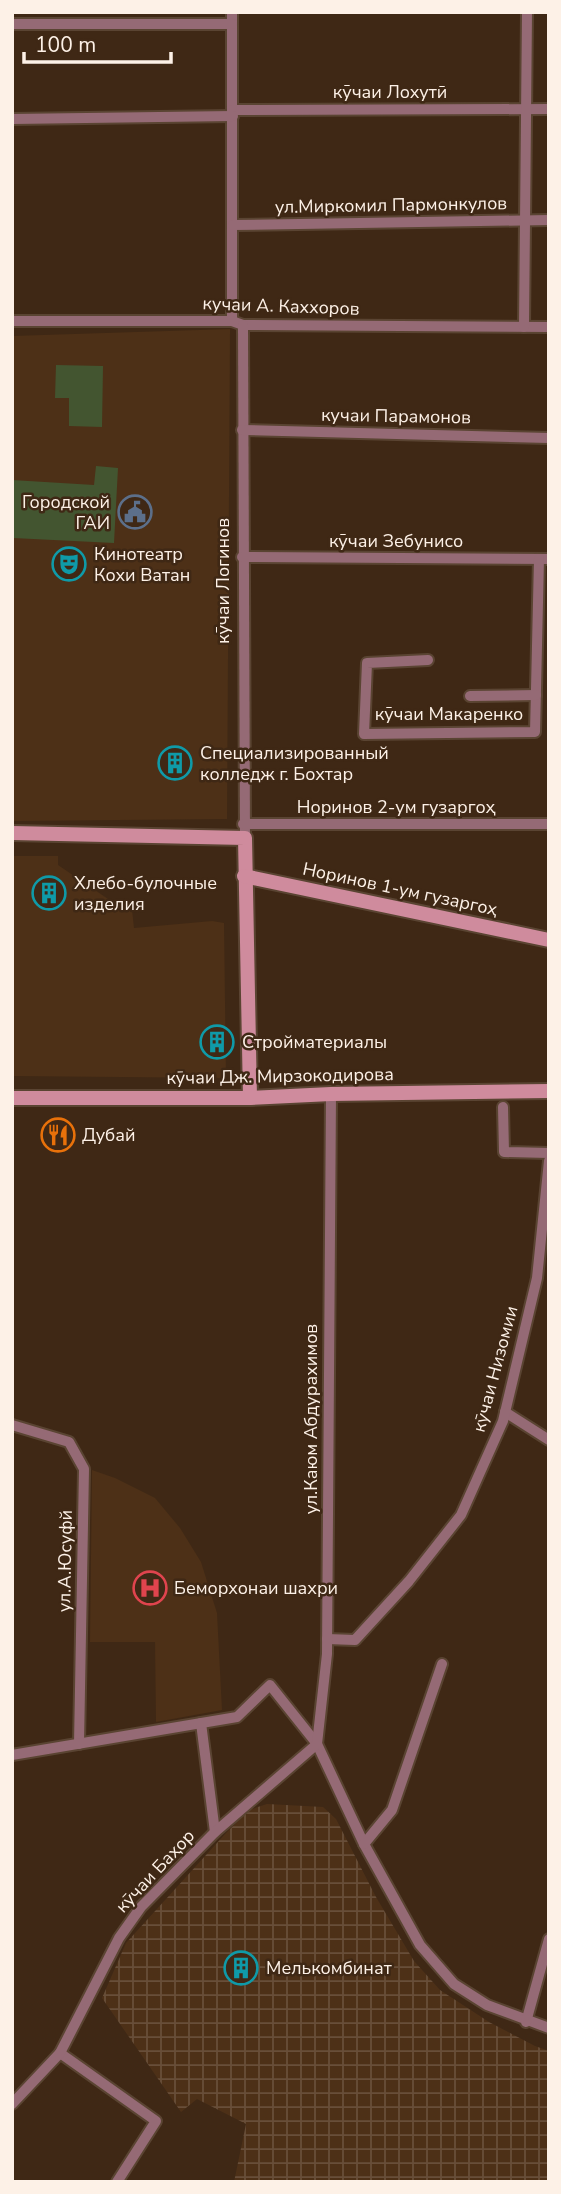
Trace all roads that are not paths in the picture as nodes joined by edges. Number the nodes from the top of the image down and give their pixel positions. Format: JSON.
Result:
{"nodes":[{"id":1,"x":527,"y":12,"type":"edge"},
{"id":2,"x":232,"y":18,"type":"edge"},
{"id":3,"x":12,"y":24,"type":"edge"},
{"id":4,"x":526,"y":108,"type":"junction"},
{"id":5,"x":549,"y":109,"type":"edge"},
{"id":6,"x":232,"y":113,"type":"junction"},
{"id":7,"x":12,"y":119,"type":"edge"},
{"id":8,"x":549,"y":220,"type":"edge"},
{"id":9,"x":526,"y":221,"type":"junction"},
{"id":10,"x":233,"y":225,"type":"junction"},
{"id":11,"x":12,"y":321,"type":"edge"},
{"id":12,"x":238,"y":323,"type":"junction"},
{"id":13,"x":524,"y":327,"type":"junction"},
{"id":14,"x":549,"y":327,"type":"edge"},
{"id":15,"x":242,"y":430,"type":"junction"},
{"id":16,"x":549,"y":438,"type":"edge"},
{"id":17,"x":242,"y":557,"type":"junction"},
{"id":18,"x":544,"y":559,"type":"edge"},
{"id":19,"x":428,"y":660,"type":"dead end"},
{"id":20,"x":536,"y":695,"type":"junction"},
{"id":21,"x":470,"y":696,"type":"dead end"},
{"id":22,"x":549,"y":824,"type":"edge"},
{"id":23,"x":244,"y":831,"type":"junction"},
{"id":24,"x":12,"y":833,"type":"edge"},
{"id":25,"x":244,"y":876,"type":"junction"},
{"id":26,"x":549,"y":940,"type":"edge"},
{"id":27,"x":549,"y":1091,"type":"edge"},
{"id":28,"x":331,"y":1094,"type":"junction"},
{"id":29,"x":12,"y":1098,"type":"edge"},
{"id":30,"x":250,"y":1098,"type":"junction"},
{"id":31,"x":503,"y":1107,"type":"dead end"},
{"id":32,"x":549,"y":1153,"type":"edge"},
{"id":33,"x":549,"y":1161,"type":"edge"},
{"id":34,"x":505,"y":1412,"type":"junction"},
{"id":35,"x":12,"y":1425,"type":"edge"},
{"id":36,"x":549,"y":1440,"type":"edge"},
{"id":37,"x":327,"y":1639,"type":"junction"},
{"id":38,"x":442,"y":1664,"type":"dead end"},
{"id":39,"x":201,"y":1723,"type":"junction"},
{"id":40,"x":79,"y":1744,"type":"junction"},
{"id":41,"x":317,"y":1744,"type":"junction"},
{"id":42,"x":12,"y":1755,"type":"edge"},
{"id":43,"x":215,"y":1832,"type":"junction"},
{"id":44,"x":364,"y":1844,"type":"junction"},
{"id":45,"x":549,"y":1939,"type":"edge"},
{"id":46,"x":526,"y":2022,"type":"junction"},
{"id":47,"x":549,"y":2028,"type":"edge"},
{"id":48,"x":60,"y":2053,"type":"junction"},
{"id":49,"x":12,"y":2104,"type":"edge"},
{"id":50,"x":117,"y":2182,"type":"edge"}],
"edges":[{"from":1,"to":4,"type":"street"},
{"from":2,"to":3,"type":"street"},
{"from":2,"to":6,"type":"street","name":"кӯчаи Логинов"},
{"from":4,"to":5,"type":"street","name":"кӯчаи Лохутӣ"},
{"from":4,"to":6,"type":"street","name":"кӯчаи Лохутӣ"},
{"from":4,"to":9,"type":"street"},
{"from":6,"to":7,"type":"street","name":"кӯчаи Лохутӣ"},
{"from":6,"to":10,"type":"street","name":"кӯчаи Логинов"},
{"from":8,"to":9,"type":"street","name":"ул.Миркомил Пармонкулов"},
{"from":9,"to":10,"type":"street","name":"ул.Миркомил Пармонкулов"},
{"from":9,"to":13,"type":"street"},
{"from":10,"to":12,"type":"street","name":"кӯчаи Логинов"},
{"from":11,"to":12,"type":"street","name":"кучаи А. Каххоров"},
{"from":12,"to":13,"type":"street","name":"кучаи А. Каххоров"},
{"from":12,"to":15,"type":"street","name":"кӯчаи Логинов"},
{"from":13,"to":14,"type":"street","name":"кучаи А. Каххоров"},
{"from":15,"to":16,"type":"street","name":"кучаи Парамонов"},
{"from":15,"to":17,"type":"street","name":"кӯчаи Логинов"},
{"from":17,"to":18,"type":"street","name":"кӯчаи Зебунисо"},
{"from":17,"to":23,"type":"street","name":"кӯчаи Логинов"},
{"from":18,"to":20,"type":"street","name":"кӯчаи Макаренко"},
{"from":19,"to":20,"type":"street","name":"кӯчаи Макаренко"},
{"from":20,"to":21,"type":"street"},
{"from":22,"to":23,"type":"street","name":"Норинов 2-ум гузаргоҳ"},
{"from":23,"to":24,"type":"street"},
{"from":23,"to":25,"type":"street"},
{"from":25,"to":26,"type":"street","name":"Норинов 1-ум гузаргоҳ"},
{"from":25,"to":30,"type":"street"},
{"from":27,"to":28,"type":"street","name":"кӯчаи Дж. Мирзокодирова"},
{"from":28,"to":30,"type":"street","name":"кӯчаи Дж. Мирзокодирова"},
{"from":28,"to":37,"type":"street","name":"ул.Каюм Абдурахимов"},
{"from":29,"to":30,"type":"street","name":"кӯчаи Дж. Мирзокодирова"},
{"from":31,"to":32,"type":"street"},
{"from":33,"to":34,"type":"street","name":"кӯчаи Низомии"},
{"from":34,"to":36,"type":"street"},
{"from":34,"to":37,"type":"street","name":"кӯчаи Низомии"},
{"from":35,"to":40,"type":"street","name":"ул.А.Юсуфй"},
{"from":37,"to":41,"type":"street","name":"ул.Каюм Абдурахимов"},
{"from":38,"to":44,"type":"street"},
{"from":39,"to":40,"type":"street"},
{"from":39,"to":41,"type":"street"},
{"from":39,"to":43,"type":"street"},
{"from":40,"to":42,"type":"street"},
{"from":41,"to":43,"type":"street","name":"кӯчаи Баҳор"},
{"from":41,"to":44,"type":"street"},
{"from":43,"to":48,"type":"street","name":"кӯчаи Баҳор"},
{"from":44,"to":46,"type":"street"},
{"from":45,"to":46,"type":"street"},
{"from":46,"to":47,"type":"street"},
{"from":48,"to":49,"type":"street","name":"кӯчаи Баҳор"},
{"from":48,"to":50,"type":"street"}]}
